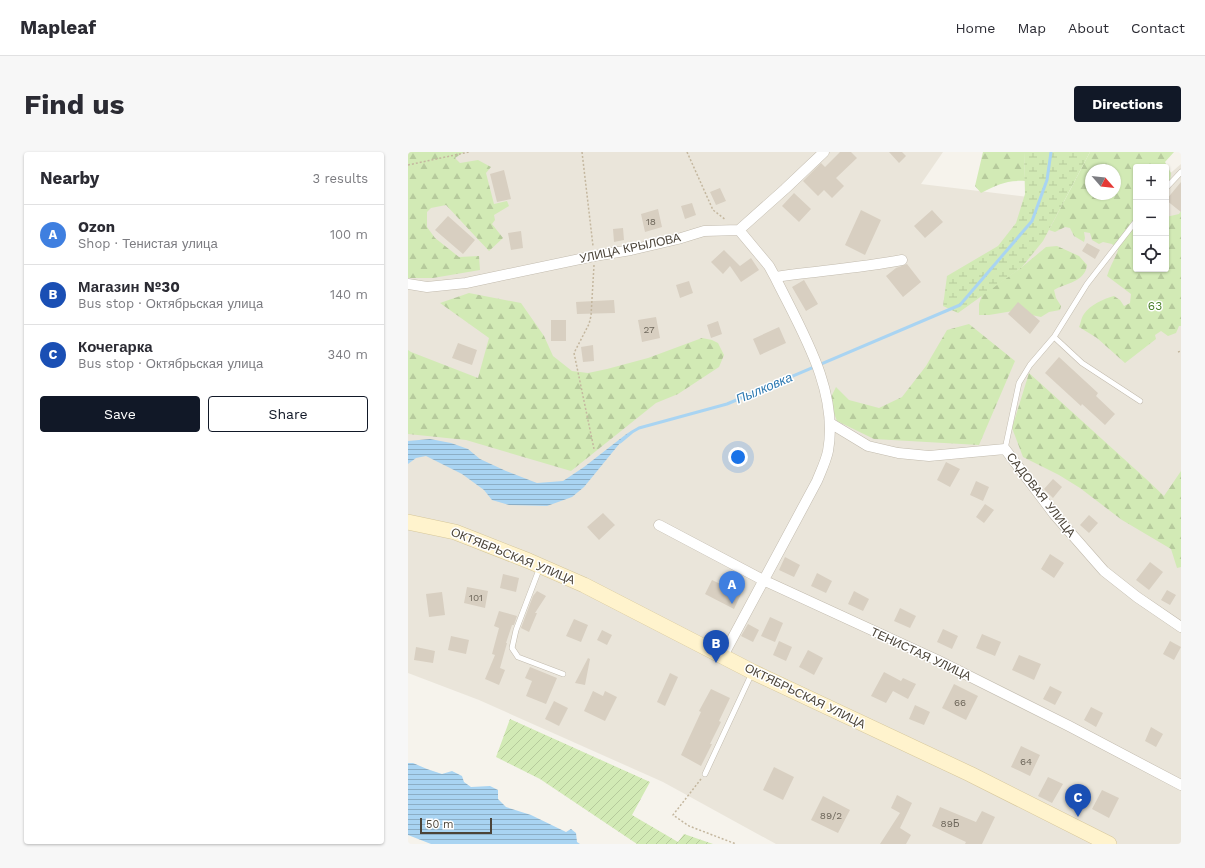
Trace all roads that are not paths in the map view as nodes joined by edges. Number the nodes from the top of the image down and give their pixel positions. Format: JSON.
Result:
{"nodes":[{"id":1,"x":824,"y":152,"type":"edge"},
{"id":2,"x":1181,"y":172,"type":"edge"},
{"id":3,"x":1169,"y":185,"type":"edge"},
{"id":4,"x":1133,"y":226,"type":"edge"},
{"id":5,"x":739,"y":230,"type":"junction"},
{"id":6,"x":902,"y":260,"type":"dead end"},
{"id":7,"x":775,"y":278,"type":"junction"},
{"id":8,"x":408,"y":284,"type":"edge"},
{"id":9,"x":1054,"y":338,"type":"junction"},
{"id":10,"x":1140,"y":401,"type":"dead end"},
{"id":11,"x":830,"y":422,"type":"junction"},
{"id":12,"x":1005,"y":449,"type":"junction"},
{"id":13,"x":408,"y":522,"type":"edge"},
{"id":14,"x":659,"y":525,"type":"dead end"},
{"id":15,"x":540,"y":566,"type":"junction"},
{"id":16,"x":763,"y":580,"type":"junction"},
{"id":17,"x":1181,"y":627,"type":"edge"},
{"id":18,"x":723,"y":656,"type":"junction"},
{"id":19,"x":753,"y":672,"type":"junction"},
{"id":20,"x":563,"y":674,"type":"dead end"},
{"id":21,"x":705,"y":774,"type":"road end"},
{"id":22,"x":1181,"y":785,"type":"edge"},
{"id":23,"x":1109,"y":844,"type":"edge"}],
"edges":[{"from":1,"to":5,"type":"street"},
{"from":2,"to":3,"type":"lane"},
{"from":4,"to":9,"type":"lane"},
{"from":5,"to":7,"type":"street"},
{"from":5,"to":8,"type":"street","name":"УЛИЦА КРЫЛОВА"},
{"from":6,"to":7,"type":"street"},
{"from":7,"to":11,"type":"street"},
{"from":9,"to":10,"type":"lane"},
{"from":9,"to":12,"type":"lane"},
{"from":11,"to":12,"type":"street","name":"САДОВАЯ УЛИЦА"},
{"from":11,"to":16,"type":"street"},
{"from":12,"to":17,"type":"street","name":"САДОВАЯ УЛИЦА"},
{"from":13,"to":15,"type":"street","name":"ОКТЯБРЬСКАЯ УЛИЦА"},
{"from":14,"to":16,"type":"street","name":"ТЕНИСТАЯ УЛИЦА"},
{"from":15,"to":18,"type":"street","name":"ОКТЯБРЬСКАЯ УЛИЦА"},
{"from":15,"to":20,"type":"lane"},
{"from":16,"to":18,"type":"street"},
{"from":16,"to":22,"type":"street","name":"ТЕНИСТАЯ УЛИЦА"},
{"from":18,"to":19,"type":"street","name":"ОКТЯБРЬСКАЯ УЛИЦА"},
{"from":19,"to":21,"type":"lane"},
{"from":19,"to":23,"type":"street","name":"ОКТЯБРЬСКАЯ УЛИЦА"}]}
